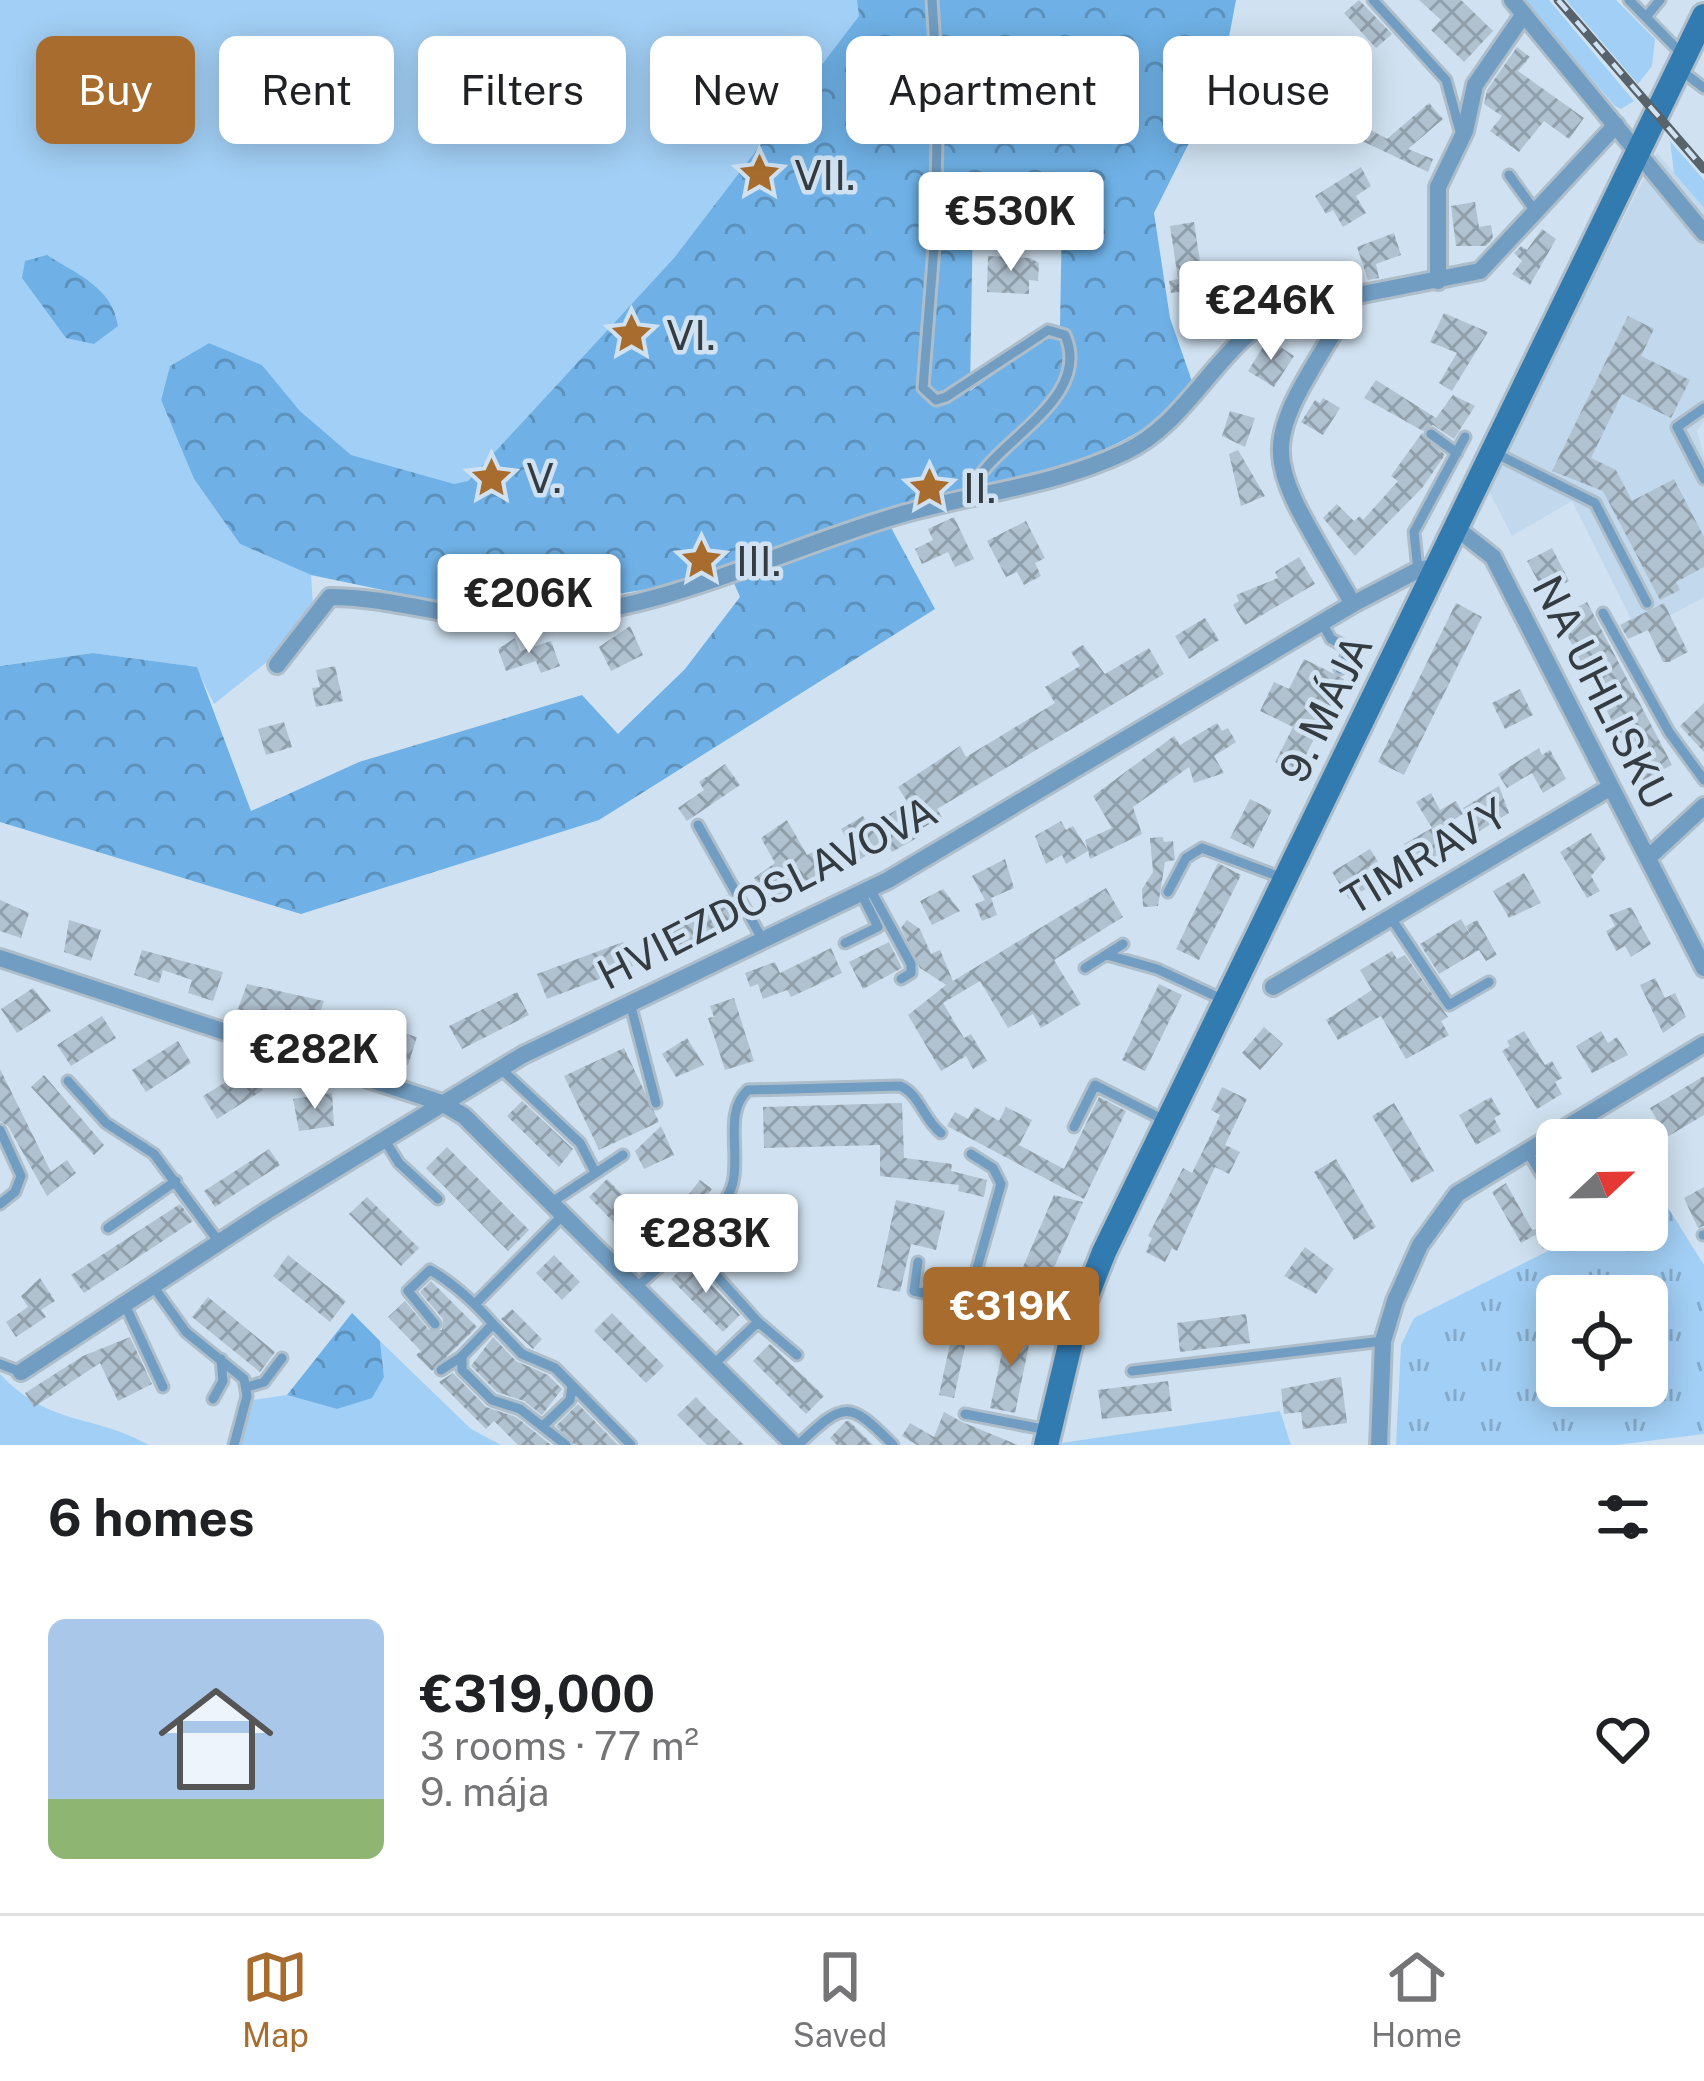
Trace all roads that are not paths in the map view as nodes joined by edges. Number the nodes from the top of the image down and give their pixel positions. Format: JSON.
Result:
{"nodes":[{"id":1,"x":932,"y":0,"type":"edge"},
{"id":2,"x":1373,"y":0,"type":"edge"},
{"id":3,"x":1629,"y":0,"type":"edge"},
{"id":4,"x":1660,"y":0,"type":"edge"},
{"id":5,"x":1518,"y":7,"type":"edge"},
{"id":6,"x":1704,"y":16,"type":"edge"},
{"id":7,"x":1646,"y":17,"type":"junction"},
{"id":8,"x":1682,"y":63,"type":"junction"},
{"id":9,"x":1704,"y":88,"type":"edge"},
{"id":10,"x":1616,"y":125,"type":"junction"},
{"id":11,"x":1460,"y":142,"type":"junction"},
{"id":12,"x":1639,"y":152,"type":"junction"},
{"id":13,"x":1509,"y":175,"type":"dead end"},
{"id":14,"x":1535,"y":211,"type":"junction"},
{"id":15,"x":1704,"y":232,"type":"edge"},
{"id":16,"x":1438,"y":281,"type":"junction"},
{"id":17,"x":1354,"y":298,"type":"junction"},
{"id":18,"x":1704,"y":408,"type":"edge"},
{"id":19,"x":1431,"y":434,"type":"dead end"},
{"id":20,"x":1465,"y":437,"type":"dead end"},
{"id":21,"x":1492,"y":452,"type":"junction"},
{"id":22,"x":1457,"y":453,"type":"junction"},
{"id":23,"x":1704,"y":479,"type":"edge"},
{"id":24,"x":974,"y":500,"type":"junction"},
{"id":25,"x":1455,"y":527,"type":"junction"},
{"id":26,"x":1427,"y":568,"type":"junction"},
{"id":27,"x":1647,"y":603,"type":"dead end"},
{"id":28,"x":1353,"y":604,"type":"junction"},
{"id":29,"x":1603,"y":613,"type":"dead end"},
{"id":30,"x":1322,"y":622,"type":"junction"},
{"id":31,"x":278,"y":665,"type":"dead end"},
{"id":32,"x":1340,"y":668,"type":"dead end"},
{"id":33,"x":1704,"y":780,"type":"edge"},
{"id":34,"x":1611,"y":787,"type":"junction"},
{"id":35,"x":1704,"y":806,"type":"edge"},
{"id":36,"x":698,"y":825,"type":"dead end"},
{"id":37,"x":1648,"y":858,"type":"junction"},
{"id":38,"x":1285,"y":879,"type":"junction"},
{"id":39,"x":866,"y":891,"type":"junction"},
{"id":40,"x":1168,"y":892,"type":"dead end"},
{"id":41,"x":1391,"y":918,"type":"junction"},
{"id":42,"x":764,"y":942,"type":"junction"},
{"id":43,"x":845,"y":943,"type":"dead end"},
{"id":44,"x":1123,"y":944,"type":"dead end"},
{"id":45,"x":1107,"y":955,"type":"junction"},
{"id":46,"x":0,"y":958,"type":"edge"},
{"id":47,"x":1085,"y":968,"type":"dead end"},
{"id":48,"x":1704,"y":968,"type":"edge"},
{"id":49,"x":901,"y":979,"type":"dead end"},
{"id":50,"x":1489,"y":982,"type":"dead end"},
{"id":51,"x":1273,"y":987,"type":"dead end"},
{"id":52,"x":1226,"y":1001,"type":"junction"},
{"id":53,"x":630,"y":1002,"type":"junction"},
{"id":54,"x":1704,"y":1045,"type":"edge"},
{"id":55,"x":500,"y":1068,"type":"junction"},
{"id":56,"x":68,"y":1081,"type":"dead end"},
{"id":57,"x":656,"y":1102,"type":"dead end"},
{"id":58,"x":442,"y":1103,"type":"junction"},
{"id":59,"x":1167,"y":1122,"type":"junction"},
{"id":60,"x":1074,"y":1127,"type":"dead end"},
{"id":61,"x":0,"y":1130,"type":"edge"},
{"id":62,"x":941,"y":1133,"type":"dead end"},
{"id":63,"x":384,"y":1139,"type":"junction"},
{"id":64,"x":1527,"y":1151,"type":"junction"},
{"id":65,"x":971,"y":1154,"type":"dead end"},
{"id":66,"x":623,"y":1155,"type":"dead end"},
{"id":67,"x":1536,"y":1166,"type":"edge"},
{"id":68,"x":595,"y":1170,"type":"junction"},
{"id":69,"x":176,"y":1181,"type":"junction"},
{"id":70,"x":438,"y":1199,"type":"dead end"},
{"id":71,"x":0,"y":1204,"type":"edge"},
{"id":72,"x":660,"y":1205,"type":"dead end"},
{"id":73,"x":558,"y":1208,"type":"junction"},
{"id":74,"x":108,"y":1228,"type":"dead end"},
{"id":75,"x":219,"y":1242,"type":"junction"},
{"id":76,"x":684,"y":1242,"type":"junction"},
{"id":77,"x":698,"y":1255,"type":"dead end"},
{"id":78,"x":918,"y":1262,"type":"dead end"},
{"id":79,"x":153,"y":1286,"type":"junction"},
{"id":80,"x":637,"y":1287,"type":"junction"},
{"id":81,"x":476,"y":1304,"type":"junction"},
{"id":82,"x":968,"y":1304,"type":"junction"},
{"id":83,"x":125,"y":1305,"type":"junction"},
{"id":84,"x":758,"y":1322,"type":"junction"},
{"id":85,"x":435,"y":1324,"type":"dead end"},
{"id":86,"x":493,"y":1324,"type":"junction"},
{"id":87,"x":1074,"y":1328,"type":"junction"},
{"id":88,"x":1383,"y":1341,"type":"junction"},
{"id":89,"x":797,"y":1355,"type":"dead end"},
{"id":90,"x":462,"y":1356,"type":"junction"},
{"id":91,"x":282,"y":1358,"type":"dead end"},
{"id":92,"x":221,"y":1359,"type":"junction"},
{"id":93,"x":0,"y":1364,"type":"edge"},
{"id":94,"x":714,"y":1364,"type":"junction"},
{"id":95,"x":441,"y":1370,"type":"dead end"},
{"id":96,"x":1132,"y":1371,"type":"dead end"},
{"id":97,"x":21,"y":1372,"type":"joint"},
{"id":98,"x":572,"y":1386,"type":"junction"},
{"id":99,"x":163,"y":1387,"type":"dead end"},
{"id":100,"x":247,"y":1387,"type":"junction"},
{"id":101,"x":213,"y":1399,"type":"dead end"},
{"id":102,"x":965,"y":1414,"type":"dead end"},
{"id":103,"x":543,"y":1426,"type":"junction"},
{"id":104,"x":1048,"y":1438,"type":"edge"},
{"id":105,"x":788,"y":1443,"type":"edge"},
{"id":106,"x":234,"y":1445,"type":"edge"},
{"id":107,"x":566,"y":1445,"type":"edge"},
{"id":108,"x":631,"y":1445,"type":"edge"},
{"id":109,"x":893,"y":1445,"type":"edge"},
{"id":110,"x":1378,"y":1445,"type":"edge"}],
"edges":[{"from":1,"to":24,"type":"lane"},
{"from":2,"to":11,"type":"lane"},
{"from":3,"to":7,"type":"lane"},
{"from":4,"to":7,"type":"lane"},
{"from":5,"to":10,"type":"street"},
{"from":5,"to":11,"type":"street"},
{"from":6,"to":8,"type":"main road","name":"9. MÁJA"},
{"from":7,"to":8,"type":"lane"},
{"from":8,"to":9,"type":"lane"},
{"from":8,"to":12,"type":"main road","name":"9. MÁJA"},
{"from":10,"to":12,"type":"street"},
{"from":10,"to":14,"type":"street"},
{"from":11,"to":16,"type":"street"},
{"from":12,"to":15,"type":"street"},
{"from":12,"to":21,"type":"main road","name":"9. MÁJA"},
{"from":13,"to":14,"type":"lane"},
{"from":14,"to":16,"type":"street"},
{"from":16,"to":17,"type":"street"},
{"from":17,"to":24,"type":"street"},
{"from":17,"to":28,"type":"street"},
{"from":18,"to":23,"type":"lane"},
{"from":19,"to":22,"type":"lane"},
{"from":20,"to":22,"type":"lane"},
{"from":21,"to":25,"type":"main road","name":"9. MÁJA"},
{"from":21,"to":27,"type":"lane"},
{"from":22,"to":26,"type":"lane"},
{"from":24,"to":31,"type":"street"},
{"from":25,"to":26,"type":"main road","name":"9. MÁJA"},
{"from":25,"to":34,"type":"street","name":"NA UHLISKU"},
{"from":26,"to":28,"type":"street","name":"HVIEZDOSLAVOVA"},
{"from":26,"to":38,"type":"main road","name":"9. MÁJA"},
{"from":28,"to":30,"type":"street","name":"HVIEZDOSLAVOVA"},
{"from":29,"to":33,"type":"lane"},
{"from":30,"to":32,"type":"lane"},
{"from":30,"to":39,"type":"street","name":"HVIEZDOSLAVOVA"},
{"from":34,"to":37,"type":"street","name":"NA UHLISKU"},
{"from":34,"to":41,"type":"street","name":"TIMRAVY"},
{"from":35,"to":37,"type":"street"},
{"from":36,"to":42,"type":"lane"},
{"from":37,"to":48,"type":"street","name":"NA UHLISKU"},
{"from":38,"to":40,"type":"lane"},
{"from":38,"to":52,"type":"main road","name":"9. MÁJA"},
{"from":39,"to":42,"type":"street","name":"HVIEZDOSLAVOVA"},
{"from":39,"to":43,"type":"lane"},
{"from":39,"to":49,"type":"lane"},
{"from":41,"to":50,"type":"lane"},
{"from":41,"to":51,"type":"street","name":"TIMRAVY"},
{"from":42,"to":53,"type":"street","name":"HVIEZDOSLAVOVA"},
{"from":44,"to":45,"type":"lane"},
{"from":45,"to":47,"type":"lane"},
{"from":45,"to":52,"type":"lane"},
{"from":46,"to":58,"type":"street"},
{"from":52,"to":59,"type":"main road","name":"9. MÁJA"},
{"from":53,"to":55,"type":"street","name":"HVIEZDOSLAVOVA"},
{"from":53,"to":57,"type":"lane"},
{"from":54,"to":64,"type":"street"},
{"from":55,"to":58,"type":"street","name":"HVIEZDOSLAVOVA"},
{"from":55,"to":68,"type":"lane"},
{"from":56,"to":69,"type":"lane"},
{"from":58,"to":63,"type":"street","name":"HVIEZDOSLAVOVA"},
{"from":58,"to":73,"type":"street"},
{"from":59,"to":60,"type":"lane"},
{"from":59,"to":87,"type":"main road","name":"9. MÁJA"},
{"from":61,"to":71,"type":"lane"},
{"from":62,"to":76,"type":"lane"},
{"from":63,"to":70,"type":"lane"},
{"from":63,"to":75,"type":"street","name":"HVIEZDOSLAVOVA"},
{"from":64,"to":67,"type":"lane"},
{"from":64,"to":88,"type":"street"},
{"from":65,"to":82,"type":"lane"},
{"from":66,"to":68,"type":"lane"},
{"from":68,"to":73,"type":"lane"},
{"from":69,"to":74,"type":"lane"},
{"from":69,"to":75,"type":"lane"},
{"from":72,"to":76,"type":"lane"},
{"from":73,"to":80,"type":"street"},
{"from":73,"to":81,"type":"lane"},
{"from":75,"to":79,"type":"street","name":"HVIEZDOSLAVOVA"},
{"from":76,"to":80,"type":"lane"},
{"from":77,"to":84,"type":"lane"},
{"from":78,"to":82,"type":"lane"},
{"from":79,"to":83,"type":"street","name":"HVIEZDOSLAVOVA"},
{"from":79,"to":92,"type":"lane"},
{"from":80,"to":94,"type":"street"},
{"from":81,"to":85,"type":"lane"},
{"from":81,"to":86,"type":"lane"},
{"from":82,"to":87,"type":"lane"},
{"from":83,"to":97,"type":"street","name":"HVIEZDOSLAVOVA"},
{"from":83,"to":99,"type":"lane"},
{"from":84,"to":89,"type":"lane"},
{"from":84,"to":94,"type":"lane"},
{"from":86,"to":90,"type":"lane"},
{"from":86,"to":98,"type":"lane"},
{"from":87,"to":104,"type":"main road","name":"9. MÁJA"},
{"from":88,"to":96,"type":"lane"},
{"from":88,"to":110,"type":"street"},
{"from":90,"to":95,"type":"lane"},
{"from":90,"to":103,"type":"lane"},
{"from":91,"to":100,"type":"lane"},
{"from":92,"to":100,"type":"lane"},
{"from":92,"to":101,"type":"lane"},
{"from":93,"to":97,"type":"lane"},
{"from":94,"to":105,"type":"street"},
{"from":98,"to":103,"type":"lane"},
{"from":98,"to":108,"type":"lane"},
{"from":100,"to":106,"type":"lane"},
{"from":102,"to":104,"type":"lane"},
{"from":103,"to":107,"type":"lane"},
{"from":105,"to":109,"type":"lane"}]}
